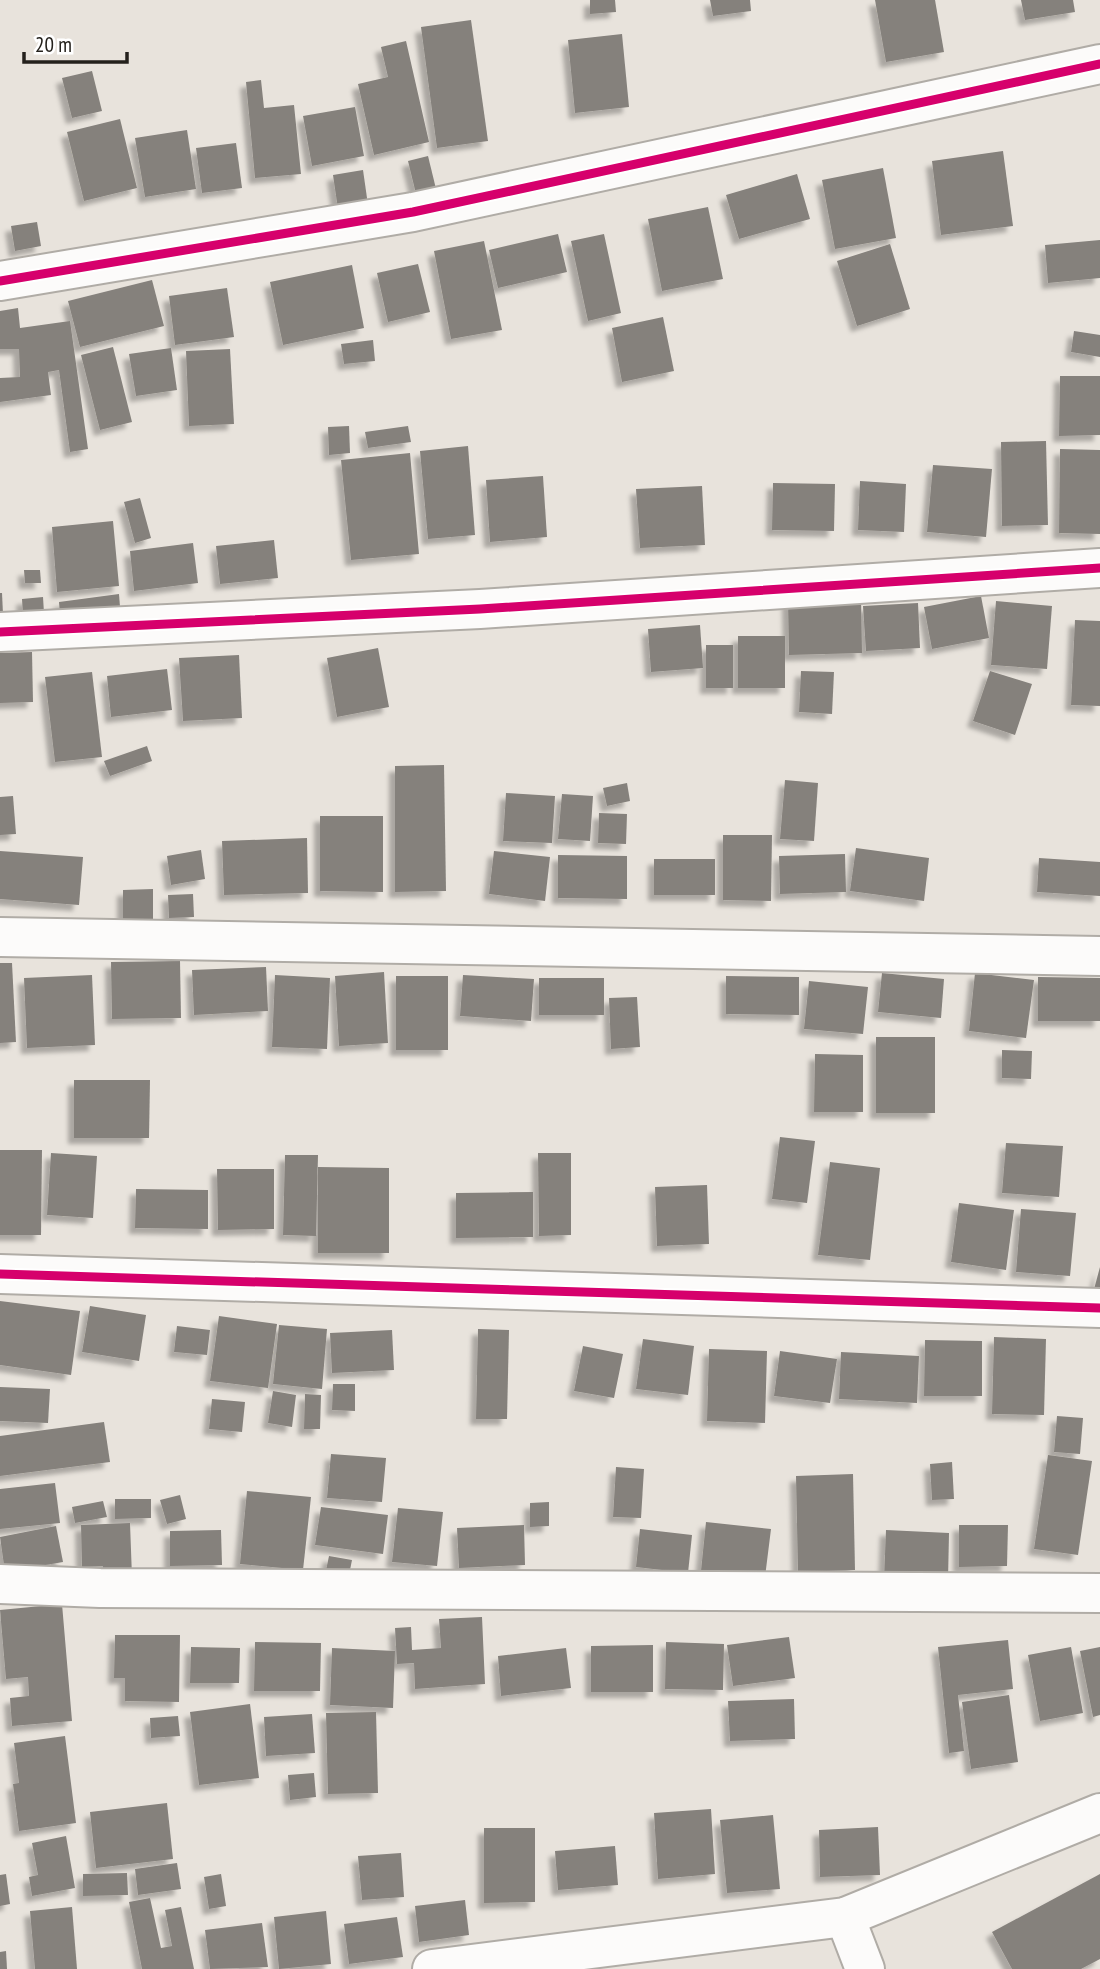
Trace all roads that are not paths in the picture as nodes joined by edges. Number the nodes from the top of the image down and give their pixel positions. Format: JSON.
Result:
{"nodes":[{"id":1,"x":1100,"y":64,"type":"edge"},
{"id":2,"x":0,"y":281,"type":"edge"},
{"id":3,"x":1100,"y":568,"type":"edge"},
{"id":4,"x":0,"y":632,"type":"edge"},
{"id":5,"x":0,"y":937,"type":"edge"},
{"id":6,"x":1100,"y":956,"type":"edge"},
{"id":7,"x":0,"y":1274,"type":"edge"},
{"id":8,"x":1100,"y":1308,"type":"edge"},
{"id":9,"x":0,"y":1584,"type":"edge"},
{"id":10,"x":1100,"y":1593,"type":"edge"},
{"id":11,"x":1100,"y":1813,"type":"edge"},
{"id":12,"x":845,"y":1917,"type":"junction"},
{"id":13,"x":432,"y":1969,"type":"edge"},
{"id":14,"x":864,"y":1969,"type":"edge"}],
"edges":[{"from":1,"to":2,"type":"street"},
{"from":3,"to":4,"type":"street"},
{"from":5,"to":6,"type":"street"},
{"from":7,"to":8,"type":"street"},
{"from":9,"to":10,"type":"street"},
{"from":11,"to":12,"type":"street"},
{"from":12,"to":13,"type":"street"},
{"from":12,"to":14,"type":"street"}]}
